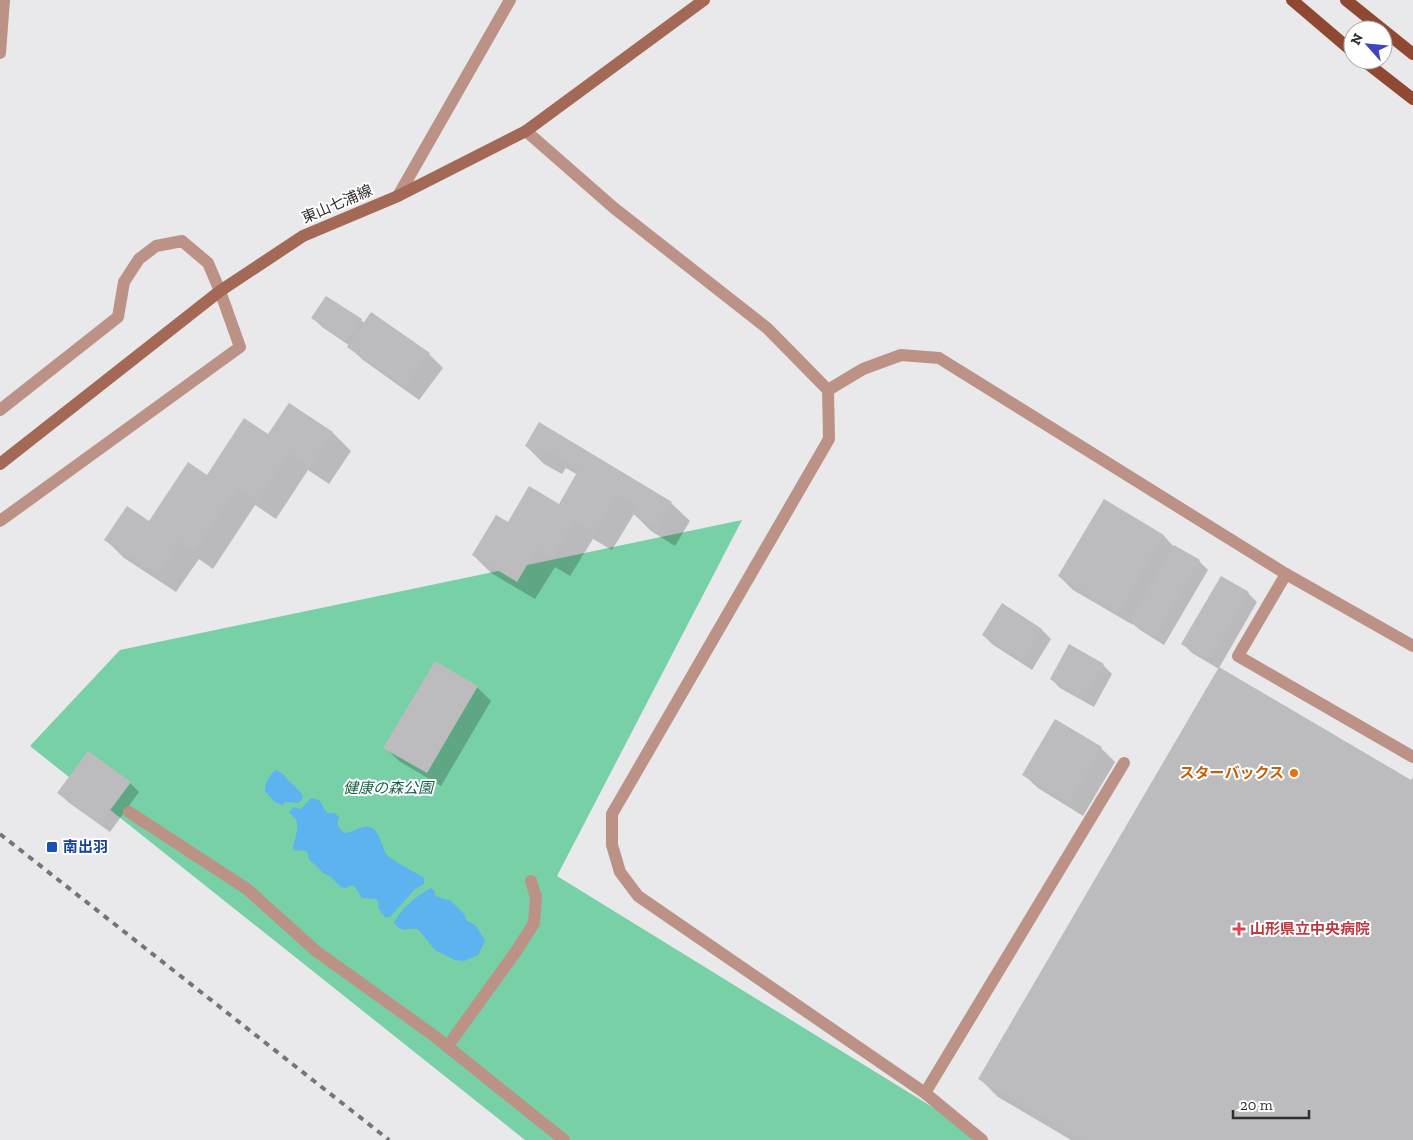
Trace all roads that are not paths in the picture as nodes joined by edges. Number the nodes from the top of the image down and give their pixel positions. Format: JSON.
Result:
{"nodes":[{"id":1,"x":4,"y":0,"type":"edge"},
{"id":2,"x":510,"y":0,"type":"edge"},
{"id":3,"x":704,"y":0,"type":"edge"},
{"id":4,"x":1292,"y":0,"type":"edge"},
{"id":5,"x":1346,"y":0,"type":"edge"},
{"id":6,"x":1343,"y":43,"type":"edge"},
{"id":7,"x":0,"y":53,"type":"edge"},
{"id":8,"x":1413,"y":54,"type":"edge"},
{"id":9,"x":1376,"y":70,"type":"edge"},
{"id":10,"x":1413,"y":99,"type":"edge"},
{"id":11,"x":526,"y":131,"type":"junction"},
{"id":12,"x":398,"y":196,"type":"junction"},
{"id":13,"x":220,"y":291,"type":"junction"},
{"id":14,"x":828,"y":390,"type":"junction"},
{"id":15,"x":0,"y":410,"type":"edge"},
{"id":16,"x":0,"y":464,"type":"edge"},
{"id":17,"x":0,"y":521,"type":"edge"},
{"id":18,"x":1286,"y":574,"type":"junction"},
{"id":19,"x":1413,"y":646,"type":"edge"},
{"id":20,"x":1413,"y":757,"type":"edge"},
{"id":21,"x":1124,"y":763,"type":"dead end"},
{"id":22,"x":129,"y":812,"type":"dead end"},
{"id":23,"x":531,"y":881,"type":"dead end"},
{"id":24,"x":447,"y":1047,"type":"junction"},
{"id":25,"x":925,"y":1093,"type":"junction"},
{"id":26,"x":564,"y":1140,"type":"edge"},
{"id":27,"x":982,"y":1140,"type":"edge"}],
"edges":[{"from":1,"to":7,"type":"lane"},
{"from":2,"to":12,"type":"lane"},
{"from":3,"to":11,"type":"main road","name":"東山七浦線"},
{"from":4,"to":6,"type":"main road"},
{"from":5,"to":8,"type":"main road"},
{"from":9,"to":10,"type":"main road"},
{"from":11,"to":12,"type":"main road","name":"東山七浦線"},
{"from":11,"to":14,"type":"lane"},
{"from":12,"to":13,"type":"main road","name":"東山七浦線"},
{"from":13,"to":15,"type":"lane"},
{"from":13,"to":16,"type":"main road","name":"東山七浦線"},
{"from":13,"to":17,"type":"lane"},
{"from":14,"to":18,"type":"lane"},
{"from":14,"to":25,"type":"lane"},
{"from":18,"to":19,"type":"lane"},
{"from":18,"to":20,"type":"lane"},
{"from":21,"to":25,"type":"lane"},
{"from":22,"to":24,"type":"lane"},
{"from":23,"to":24,"type":"lane"},
{"from":24,"to":26,"type":"lane"},
{"from":25,"to":27,"type":"lane"}]}
